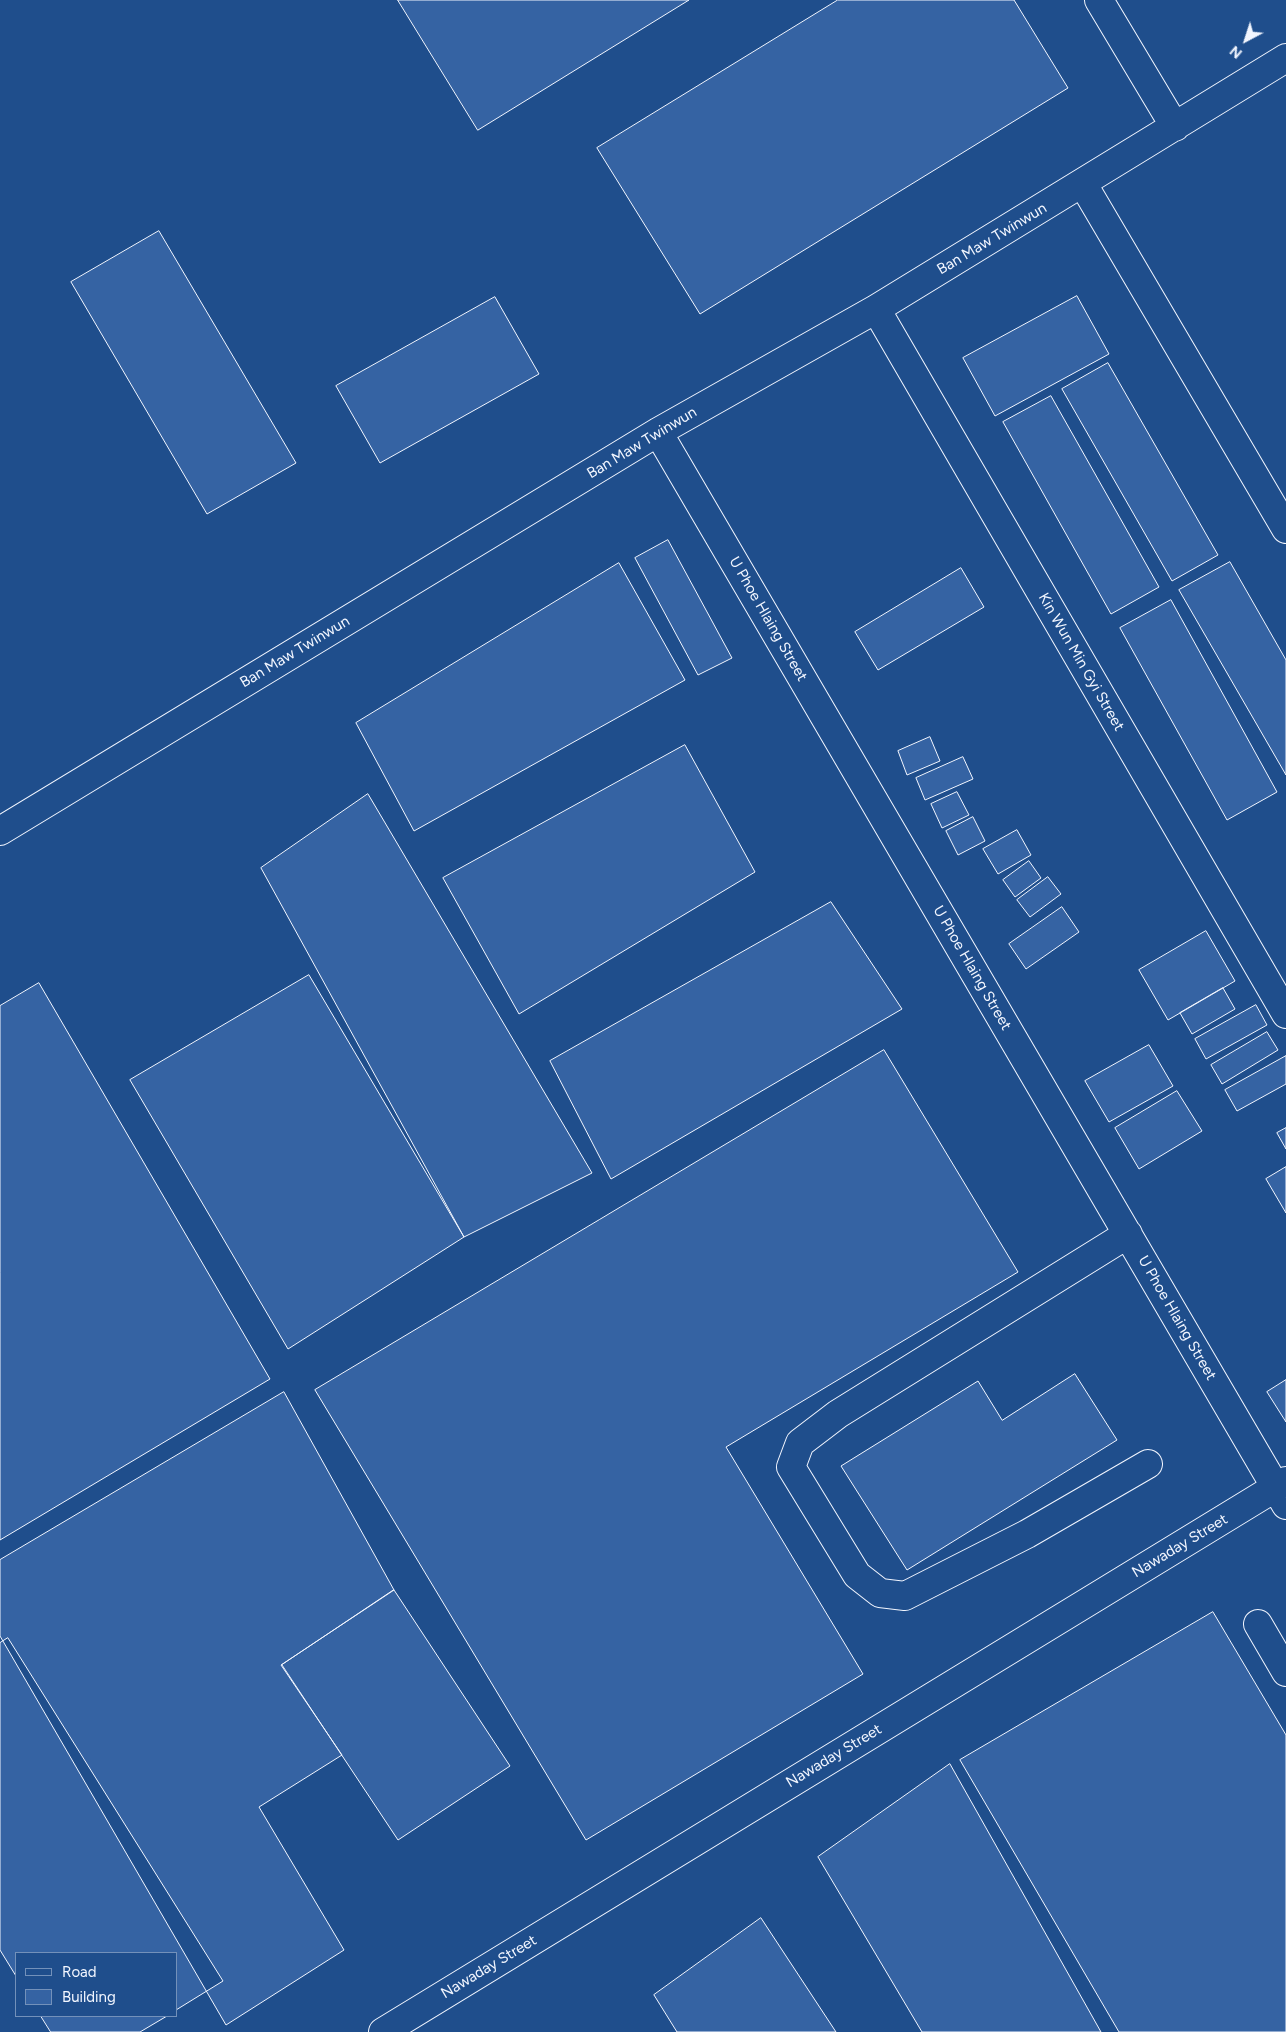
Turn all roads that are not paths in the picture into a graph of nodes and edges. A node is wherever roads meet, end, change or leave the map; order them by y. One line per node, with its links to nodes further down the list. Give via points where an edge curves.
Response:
1 (1099, 0): 3 (street)
2 (1286, 58): 3 (street, Ban Maw Twinwun)
3 (1176, 127): 4 (street, Ban Maw Twinwun)
4 (1083, 184): 5 (street, Ban Maw Twinwun); 7 (street)
5 (876, 309): 6 (street, Ban Maw Twinwun); 9 (street, Kin Wun Min Gyi Street)
6 (658, 432): 8 (street, Ban Maw Twinwun); 10 (street, U Phoe Hlaing Street)
7 (1286, 530)
8 (0, 831)
9 (1286, 1014)
10 (1128, 1234): 11 (street, via 838,1414 800,1444 791,1467 857,1575 880,1593 905,1596 1027,1534); 12 (street, U Phoe Hlaing Street)
11 (1148, 1464)
12 (1283, 1491): 15 (street, Nawaday Street)
13 (1258, 1624): 14 (street)
14 (1286, 1672)
15 (383, 2032)

